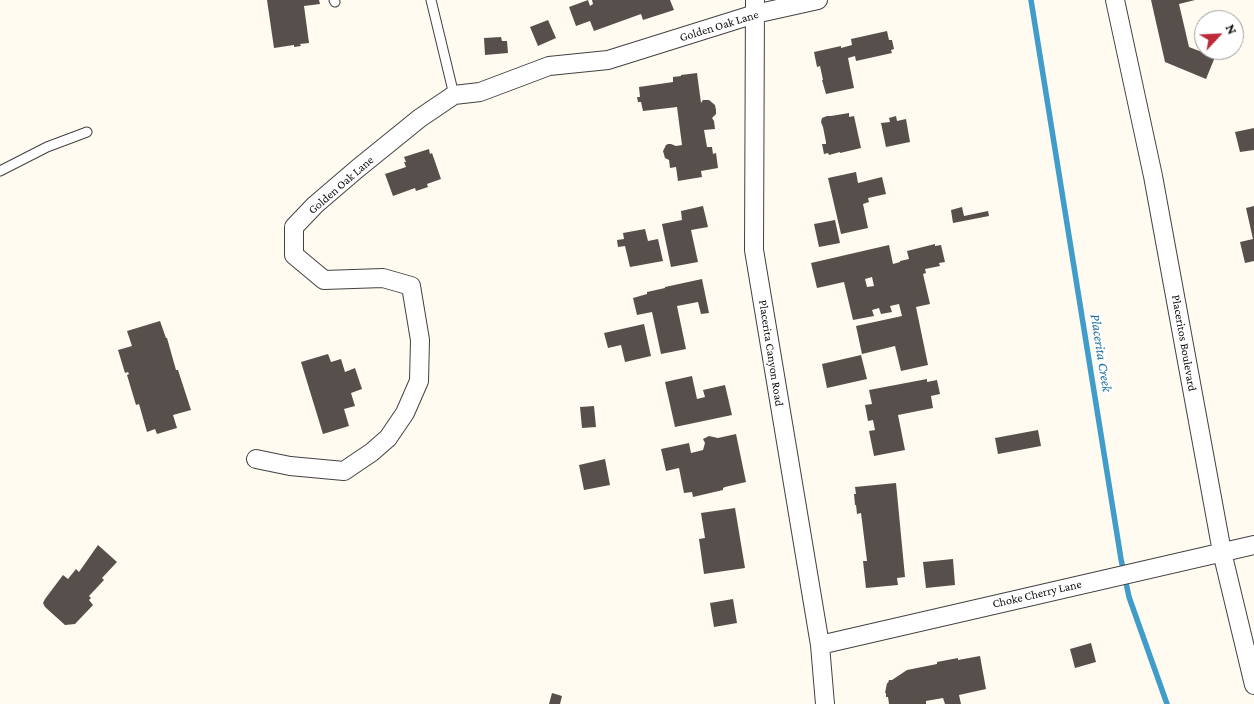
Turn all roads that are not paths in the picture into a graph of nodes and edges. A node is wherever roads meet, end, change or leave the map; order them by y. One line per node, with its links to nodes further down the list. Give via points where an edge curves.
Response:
1 (431, 0): 5 (lane)
2 (818, 0): 4 (street, Golden Oak Lane)
3 (1115, 0): 10 (street, Placeritos Boulevard, via 1153,176)
4 (755, 7): 5 (street, Golden Oak Lane, via 608,60 549,66 480,92); 11 (street, Placerita Canyon Road, via 754,250)
5 (454, 95): 8 (street, Golden Oak Lane, via 357,169 314,205 294,227 294,254 324,280 383,278 411,286 420,340 419,381 406,413 388,438 344,471)
6 (87, 132): 7 (lane, via 47,147)
7 (0, 171)
8 (256, 459)
9 (1254, 545): 10 (street, Choke Cherry Lane)
10 (1222, 552): 11 (street, Choke Cherry Lane); 12 (street, Placeritos Boulevard)
11 (820, 645): 13 (street, Placerita Canyon Road)
12 (1254, 685)
13 (825, 704)

